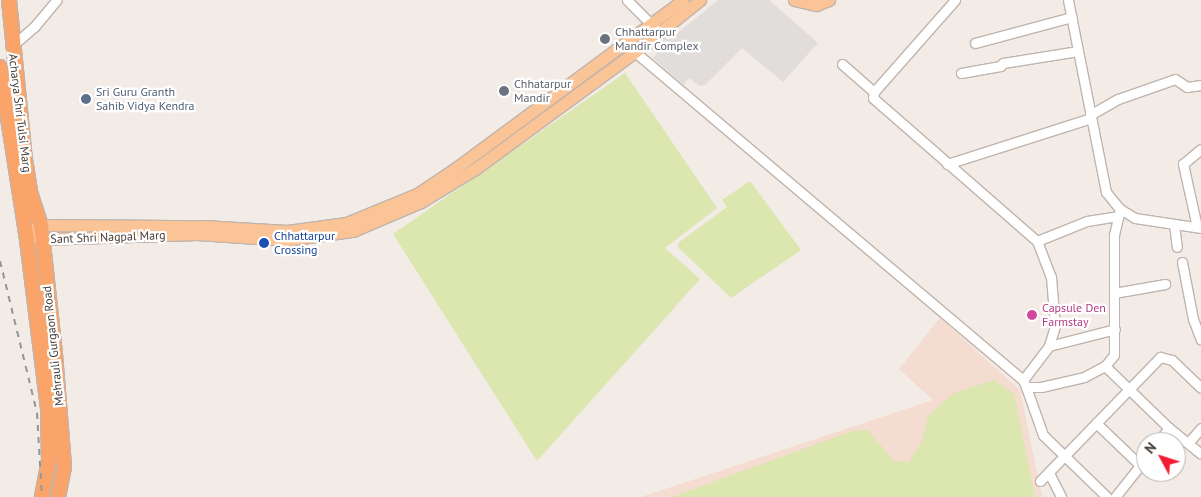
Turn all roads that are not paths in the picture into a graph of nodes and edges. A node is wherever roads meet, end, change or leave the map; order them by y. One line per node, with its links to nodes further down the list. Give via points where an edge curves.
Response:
1 (9, 0): 13 (highway, Acharya Shri Tulsi Marg)
2 (57, 0): 13 (street, via 34,28)
3 (627, 0): 11 (street)
4 (683, 0): 11 (main road, Sant Shri Nagpal Marg)
5 (700, 0): 11 (main road, Sant Shri Nagpal Marg)
6 (794, 0): 7 (main road, via 816,6)
7 (829, 0)
8 (955, 0): 20 (street)
9 (1068, 0): 10 (street)
10 (1072, 16): 12 (street); 14 (street)
11 (655, 28): 15 (main road, Sant Shri Nagpal Marg); 22 (main road, Sant Shri Nagpal Marg)
12 (975, 43)
13 (12, 46): 29 (highway, Acharya Shri Tulsi Marg, via 30,192)
14 (1078, 51): 18 (street, via 1003,62 1000,66); 21 (street)
15 (635, 52): 22 (main road, Sant Shri Nagpal Marg); 39 (street)
16 (842, 64): 20 (street)
17 (0, 67): 28 (highway, Acharya Shri Tulsi Marg)
18 (961, 73)
19 (1201, 85): 21 (street, via 1187,88 1176,79 1118,99)
20 (874, 92): 24 (street, via 875,102)
21 (1090, 116): 24 (street); 25 (street, via 1102,179)
22 (500, 143): 29 (main road, Sant Shri Nagpal Marg, via 417,194 338,224 287,231 203,226)
23 (1201, 150): 27 (street, via 1183,164)
24 (947, 164): 30 (street)
25 (1119, 213): 26 (street); 30 (street, via 1087,221); 34 (street, via 1114,235)
26 (1174, 224): 27 (street); 31 (street)
27 (1199, 227)
28 (25, 232): 29 (main road, Sant Shri Nagpal Marg); 53 (highway, Acharya Shri Tulsi Marg, via 50,438)
29 (41, 232): 54 (highway, Mehrauli Gurgaon Road, via 64,467)
30 (1037, 241): 37 (street, via 1048,263 1054,301 1055,326)
31 (1177, 247)
32 (1182, 262): 36 (street, via 1193,318)
33 (1165, 284): 34 (street)
34 (1114, 293): 35 (street)
35 (1115, 329): 37 (street); 38 (street, via 1116,348)
36 (1201, 340)
37 (1049, 346): 39 (street)
38 (1105, 366): 39 (street, via 1070,382); 41 (street)
39 (1024, 384): 49 (street, via 1040,431)
40 (1201, 388): 41 (street, via 1172,360 1163,357)
41 (1127, 389): 42 (street); 43 (street)
42 (1096, 423): 48 (street); 49 (street)
43 (1169, 428): 45 (street); 46 (street)
44 (1201, 428): 46 (street)
45 (1166, 432)
46 (1188, 443): 47 (street)
47 (1201, 454)
48 (1136, 455)
49 (1065, 457): 51 (street); 57 (street)
50 (1136, 470): 58 (street)
51 (1049, 473): 52 (street); 56 (street)
52 (1040, 481)
53 (46, 482): 54 (street); 55 (highway)
54 (60, 495)
55 (42, 497)
56 (1060, 497)
57 (1107, 497)
58 (1114, 497)

